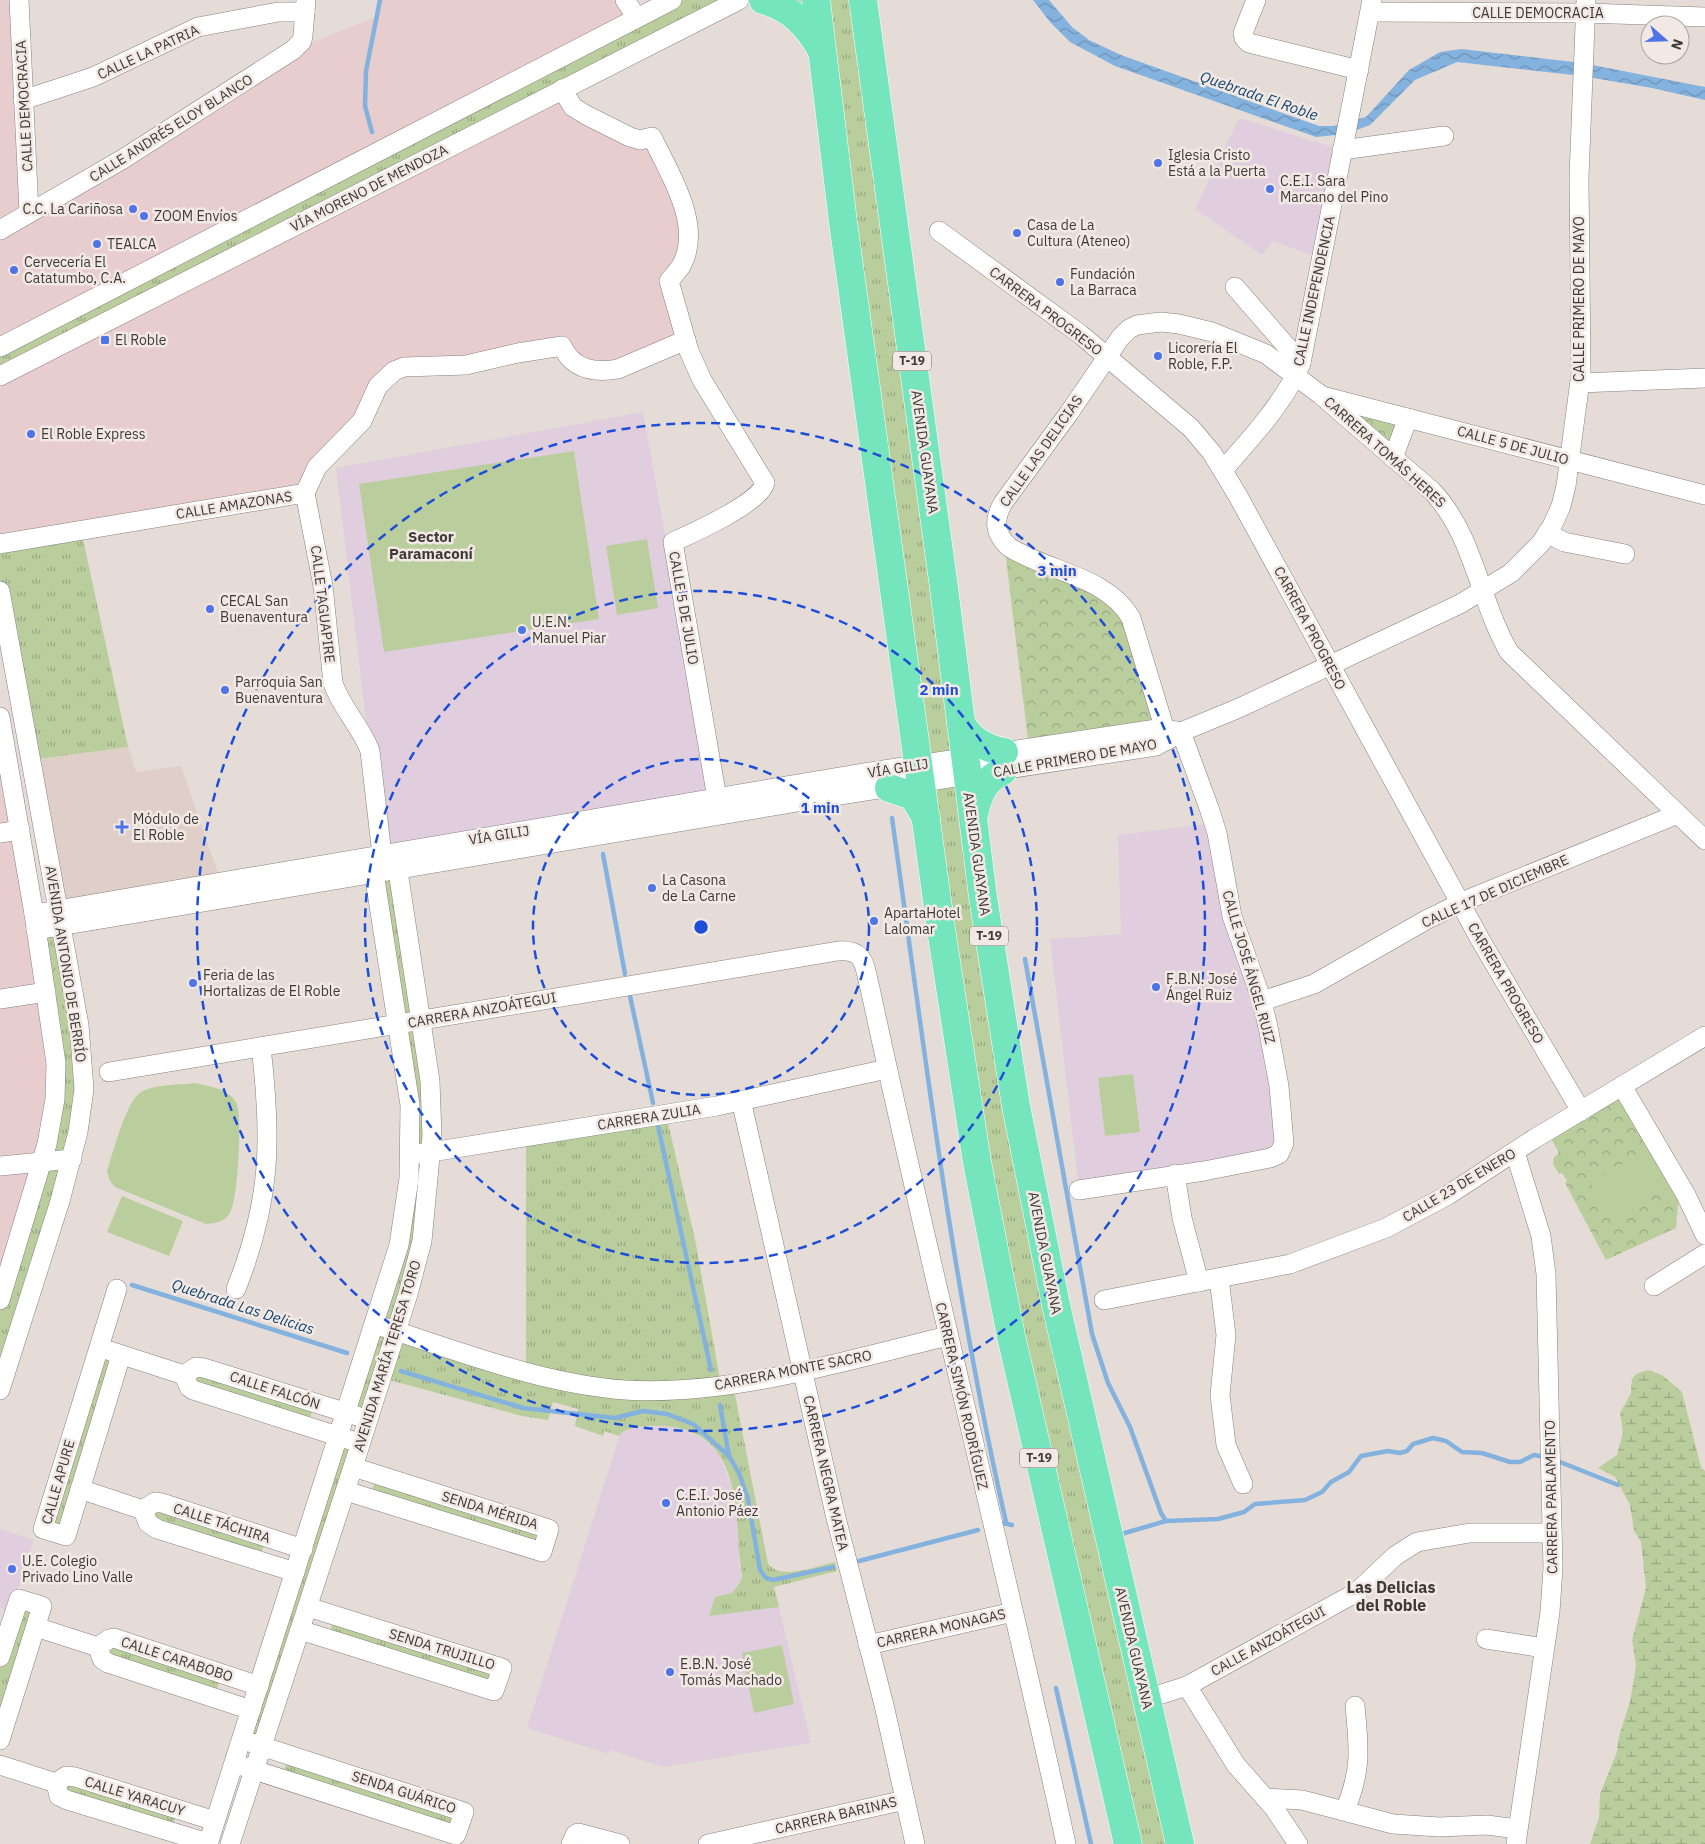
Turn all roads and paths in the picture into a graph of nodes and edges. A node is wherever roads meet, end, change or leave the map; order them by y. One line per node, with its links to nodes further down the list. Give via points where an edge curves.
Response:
1 (19, 0): 17 (street, CALLE DEMOCRACIA)
2 (625, 0): 13 (street)
3 (672, 0): 13 (street, VÍA MORENO DE MENDOZA)
4 (739, 0): 16 (street, VÍA MORENO DE MENDOZA)
5 (763, 0): 14 (highway, via 799,18)
6 (816, 0): 14 (highway)
7 (863, 0): 48 (highway, AVENIDA GUAYANA / T-19)
8 (1256, 0): 15 (street, via 1243,33 1249,43)
9 (306, 6): 17 (street, CALLE LA PATRIA, via 198,28 93,77); 21 (street, CALLE ANDRÉS ELOY BLANCO, via 302,41 293,50 123,159)
10 (1371, 6): 11 (street, CALLE DEMOCRACIA); 15 (street, CALLE INDEPENDENCIA)
11 (1586, 7): 12 (street, CALLE DEMOCRACIA); 32 (street, CALLE PRIMERO DE MAYO, via 1579,177)
12 (1705, 17)
13 (638, 18): 20 (street, VÍA MORENO DE MENDOZA)
14 (822, 51): 52 (highway)
15 (1359, 70): 18 (street, CALLE INDEPENDENCIA)
16 (562, 89): 23 (street, VÍA MORENO DE MENDOZA); 26 (street, CALLE 5 DE JULIO, via 572,107 586,115 630,137 640,140 652,137 686,210 686,254 669,281)
17 (23, 100): 21 (street, CALLE DEMOCRACIA)
18 (1345, 134): 19 (street); 29 (street, CALLE INDEPENDENCIA)
19 (1444, 136)
20 (273, 205): 23 (street); 27 (street, VÍA MORENO DE MENDOZA)
21 (29, 213): 22 (street, CALLE ANDRÉS ELOY BLANCO)
22 (0, 230)
23 (286, 230): 30 (street, VÍA MORENO DE MENDOZA)
24 (939, 232): 28 (street, CARRERA PROGRESO)
25 (1236, 287): 29 (street)
26 (686, 340): 38 (street, CALLE AMAZONAS, via 606,371 594,372 573,362 562,346 466,365 404,367 386,377 378,386 362,421 317,467); 53 (street, CALLE 5 DE JULIO, via 702,380 765,483 759,494 736,509 673,542)
27 (3, 344)
28 (1108, 356): 29 (street, CARRERA TOMÁS HERES, via 1129,329 1161,322 1194,327 1249,346); 37 (street, CARRERA PROGRESO, via 1191,428); 49 (street, CALLE LAS DELICIAS, via 1003,503 997,513 997,528 1004,542 1018,552 1110,592 1125,608)
29 (1298, 369): 33 (street, CARRERA TOMÁS HERES); 37 (street, CALLE INDEPENDENCIA, via 1258,428)
30 (0, 376)
31 (1705, 378): 32 (street)
32 (1580, 383): 36 (street, CALLE PRIMERO DE MAYO)
33 (1321, 395): 34 (street, CALLE 5 DE JULIO); 35 (street, CARRERA TOMÁS HERES)
34 (1408, 418): 35 (street); 36 (street, CALLE 5 DE JULIO)
35 (1393, 458): 43 (street, CARRERA TOMÁS HERES, via 1447,507 1461,533)
36 (1569, 460): 39 (street, CALLE 5 DE JULIO); 40 (street, CALLE PRIMERO DE MAYO, via 1561,506)
37 (1223, 470): 45 (street, CARRERA PROGRESO)
38 (306, 493): 41 (street, CALLE AMAZONAS); 59 (street, CALLE TAGUAPIRE, via 323,586 333,683 338,697 366,738)
39 (1705, 495)
40 (1547, 533): 42 (street, via 1564,542); 43 (street, CALLE PRIMERO DE MAYO, via 1511,573)
41 (0, 544)
42 (1625, 554)
43 (1482, 590): 45 (street, CALLE PRIMERO DE MAYO, via 1460,604); 54 (street, CARRERA TOMÁS HERES, via 1494,624 1516,661)
44 (0, 591): 46 (street, AVENIDA ANTONIO DE BERRÍO)
45 (1329, 664): 49 (street, CALLE PRIMERO DE MAYO, via 1238,708); 60 (street, CARRERA PROGRESO)
46 (7, 668): 61 (street, AVENIDA ANTONIO DE BERRÍO)
47 (0, 717): 56 (street, AVENIDA ANTONIO DE BERRÍO)
48 (961, 722): 50 (highway, T-19, via 976,742 991,749); 51 (highway, AVENIDA GUAYANA / T-19)
49 (1172, 734): 50 (street, CALLE PRIMERO DE MAYO, via 1157,730); 66 (street, CALLE JOSÉ ÁNGEL RUIZ, via 1209,808 1217,833 1232,916)
50 (1004, 761): 51 (street, CALLE PRIMERO DE MAYO); 55 (highway, via 982,789)
51 (966, 767): 52 (street, VÍA GILIJ); 55 (highway, AVENIDA GUAYANA / T-19)
52 (909, 770): 53 (street, VÍA GILIJ); 146 (highway, T-19, via 913,796 926,819 960,1062 1011,1336)
53 (718, 807): 59 (street, VÍA GILIJ)
54 (1678, 814): 58 (street, CARRERA TOMÁS HERES); 60 (street, CALLE 17 DE DICIEMBRE)
55 (973, 820): 124 (highway, AVENIDA GUAYANA / T-19, via 982,897 1016,1106 1056,1306)
56 (20, 830): 57 (street); 62 (street, AVENIDA ANTONIO DE BERRÍO)
57 (0, 833)
58 (1705, 840)
59 (384, 861): 61 (street, VÍA GILIJ); 67 (street, AVENIDA MARÍA TERESA TORO); 68 (street, AVENIDA MARÍA TERESA TORO)
60 (1460, 903): 66 (street, CALLE 17 DE DICIEMBRE, via 1314,984); 75 (street, CARRERA PROGRESO)
61 (59, 918): 62 (street, VÍA GILIJ); 79 (street, AVENIDA ANTONIO DE BERRÍO, via 83,1065 82,1109)
62 (35, 922): 64 (street, AVENIDA ANTONIO DE BERRÍO)
63 (854, 952): 67 (street, CARRERA ANZOÁTEGUI, via 819,954); 71 (street, CARRERA SIMÓN RODRÍGUEZ, via 863,962)
64 (46, 992): 65 (street); 80 (street, AVENIDA ANTONIO DE BERRÍO, via 56,1080 52,1122)
65 (0, 999)
66 (1262, 1001): 82 (street, CALLE JOSÉ ÁNGEL RUIZ, via 1279,1086 1282,1150 1270,1158)
67 (421, 1020): 68 (street, CARRERA ANZOÁTEGUI); 76 (street, AVENIDA MARÍA TERESA TORO, via 430,1082)
68 (399, 1024): 70 (street, CARRERA ANZOÁTEGUI); 78 (street, AVENIDA MARÍA TERESA TORO, via 408,1086)
69 (1705, 1036): 73 (street, CALLE 23 DE ENERO)
70 (261, 1047): 72 (street, CARRERA ANZOÁTEGUI); 90 (street, via 268,1130 265,1189 255,1236)
71 (887, 1069): 74 (street, CARRERA ZULIA); 95 (street, CARRERA SIMÓN RODRÍGUEZ)
72 (109, 1072)
73 (1622, 1086): 75 (street, CALLE 23 DE ENERO); 84 (street, via 1686,1195)
74 (741, 1100): 76 (street, CARRERA ZULIA); 98 (street, CARRERA NEGRA MATEA)
75 (1581, 1111): 77 (street, CALLE 23 DE ENERO)
76 (431, 1152): 78 (street, CARRERA ZULIA); 94 (street, AVENIDA MARÍA TERESA TORO, via 422,1241)
77 (1515, 1152): 86 (street, CALLE 23 DE ENERO, via 1448,1195 1386,1228 1290,1264); 110 (street, CARRERA PARLAMENTO, via 1541,1236 1546,1274)
78 (410, 1155): 93 (street, AVENIDA MARÍA TERESA TORO, via 399,1245)
79 (72, 1158): 80 (street); 100 (street, AVENIDA ANTONIO DE BERRÍO)
80 (42, 1161): 81 (street); 91 (street, AVENIDA ANTONIO DE BERRÍO)
81 (0, 1166)
82 (1175, 1174): 83 (street, CALLE JOSÉ ÁNGEL RUIZ); 87 (street, via 1182,1218)
83 (1080, 1190)
84 (1705, 1236)
85 (1705, 1254): 88 (street)
86 (1219, 1278): 87 (street, CALLE 23 DE ENERO); 106 (street, via 1226,1334 1220,1396 1228,1451)
87 (1199, 1282): 92 (street, CALLE 23 DE ENERO)
88 (1654, 1286)
89 (117, 1289): 96 (street, CALLE APURE)
90 (236, 1289)
91 (0, 1300)
92 (1104, 1300)
93 (375, 1325): 94 (street, CARRERA MONTE SACRO); 101 (street, AVENIDA MARÍA TERESA TORO)
94 (396, 1331): 98 (street, CARRERA MONTE SACRO, via 549,1378 623,1390 674,1391 733,1384); 102 (street, AVENIDA MARÍA TERESA TORO)
95 (948, 1336): 98 (street, CARRERA MONTE SACRO); 114 (street, CARRERA SIMÓN RODRÍGUEZ)
96 (99, 1348): 97 (street, CALLE FALCÓN); 107 (street, CALLE APURE, via 43,1529 66,1536)
97 (121, 1355): 99 (street, CALLE FALCÓN); 107 (street, CALLE APURE)
98 (803, 1370): 118 (street, CARRERA NEGRA MATEA)
99 (184, 1374): 101 (street, CALLE FALCÓN, via 196,1367 204,1368); 103 (street, CALLE FALCÓN, via 193,1390)
100 (0, 1390)
101 (347, 1413): 102 (street, CALLE FALCÓN); 103 (street, AVENIDA MARÍA TERESA TORO)
102 (368, 1420): 104 (street, AVENIDA MARÍA TERESA TORO)
103 (339, 1436): 104 (street, CALLE FALCÓN); 111 (street, AVENIDA MARÍA TERESA TORO)
104 (361, 1443): 105 (street, AVENIDA MARÍA TERESA TORO)
105 (353, 1467): 108 (street, AVENIDA MARÍA TERESA TORO); 108 (street, SENDA MÉRIDA, via 549,1529 542,1552)
106 (1242, 1484)
107 (80, 1490): 109 (street)
108 (346, 1491): 113 (street, AVENIDA MARÍA TERESA TORO)
109 (143, 1510): 111 (street, CALLE TÁCHIRA, via 155,1502 162,1503); 112 (street, CALLE TÁCHIRA, via 148,1523 157,1528)
110 (1552, 1533): 120 (street, CARRERA PARLAMENTO, via 1552,1588); 123 (street, CALLE ANZOÁTEGUI, via 1470,1533 1417,1542 1395,1556 1357,1592)
111 (303, 1549): 112 (street, AVENIDA MARÍA TERESA TORO)
112 (295, 1572): 122 (street, AVENIDA MARÍA TERESA TORO)
113 (308, 1607): 116 (street, AVENIDA MARÍA TERESA TORO); 116 (street, SENDA TRUJILLO, via 502,1668 497,1683 494,1691)
114 (1013, 1612): 118 (street, CARRERA MONAGAS); 145 (street, CARRERA SIMÓN RODRÍGUEZ)
115 (36, 1627): 119 (street, CALLE CARABOBO); 121 (street, via 42,1606 18,1599); 127 (street)
116 (300, 1630): 129 (street, AVENIDA MARÍA TERESA TORO)
117 (1486, 1639): 120 (street)
118 (868, 1645): 135 (street, CARRERA NEGRA MATEA)
119 (98, 1647): 122 (street, CALLE CARABOBO, via 114,1638); 126 (street, CALLE CARABOBO, via 102,1659 108,1663)
120 (1544, 1648): 138 (street, CARRERA PARLAMENTO)
121 (0, 1657)
122 (259, 1686): 126 (street, AVENIDA MARÍA TERESA TORO)
123 (1187, 1686): 124 (street, CALLE ANZOÁTEGUI); 134 (street, via 1236,1765)
124 (1146, 1699): 147 (highway, AVENIDA GUAYANA / T-19)
125 (1355, 1706): 136 (street, via 1358,1776)
126 (251, 1710): 128 (street, AVENIDA MARÍA TERESA TORO)
127 (0, 1740)
128 (242, 1740): 129 (street, SENDA GUÁRICO); 130 (street, AVENIDA MARÍA TERESA TORO)
129 (262, 1747): 132 (street, AVENIDA MARÍA TERESA TORO); 132 (street, SENDA GUÁRICO, via 464,1812 456,1835)
130 (234, 1764): 132 (street, SENDA GUÁRICO); 137 (street, AVENIDA MARÍA TERESA TORO)
131 (0, 1765): 133 (street)
132 (254, 1770): 141 (street, AVENIDA MARÍA TERESA TORO)
133 (56, 1783): 137 (street, CALLE YARACUY, via 66,1776 75,1777); 140 (street, CALLE YARACUY, via 59,1796 67,1800)
134 (1265, 1798): 136 (street, via 1302,1800); 148 (street)
135 (905, 1800): 143 (street, CARRERA BARINAS); 144 (street, CARRERA NEGRA MATEA)
136 (1346, 1810): 138 (street, via 1393,1824 1439,1827 1486,1825)
137 (215, 1821): 140 (street, AVENIDA MARÍA TERESA TORO)
138 (1517, 1836)
139 (574, 1838): 142 (street)
140 (208, 1844)
141 (230, 1844)
142 (620, 1844)
143 (708, 1844)
144 (915, 1844)
145 (1066, 1844)
146 (1128, 1844)
147 (1180, 1844)
148 (1298, 1844)

